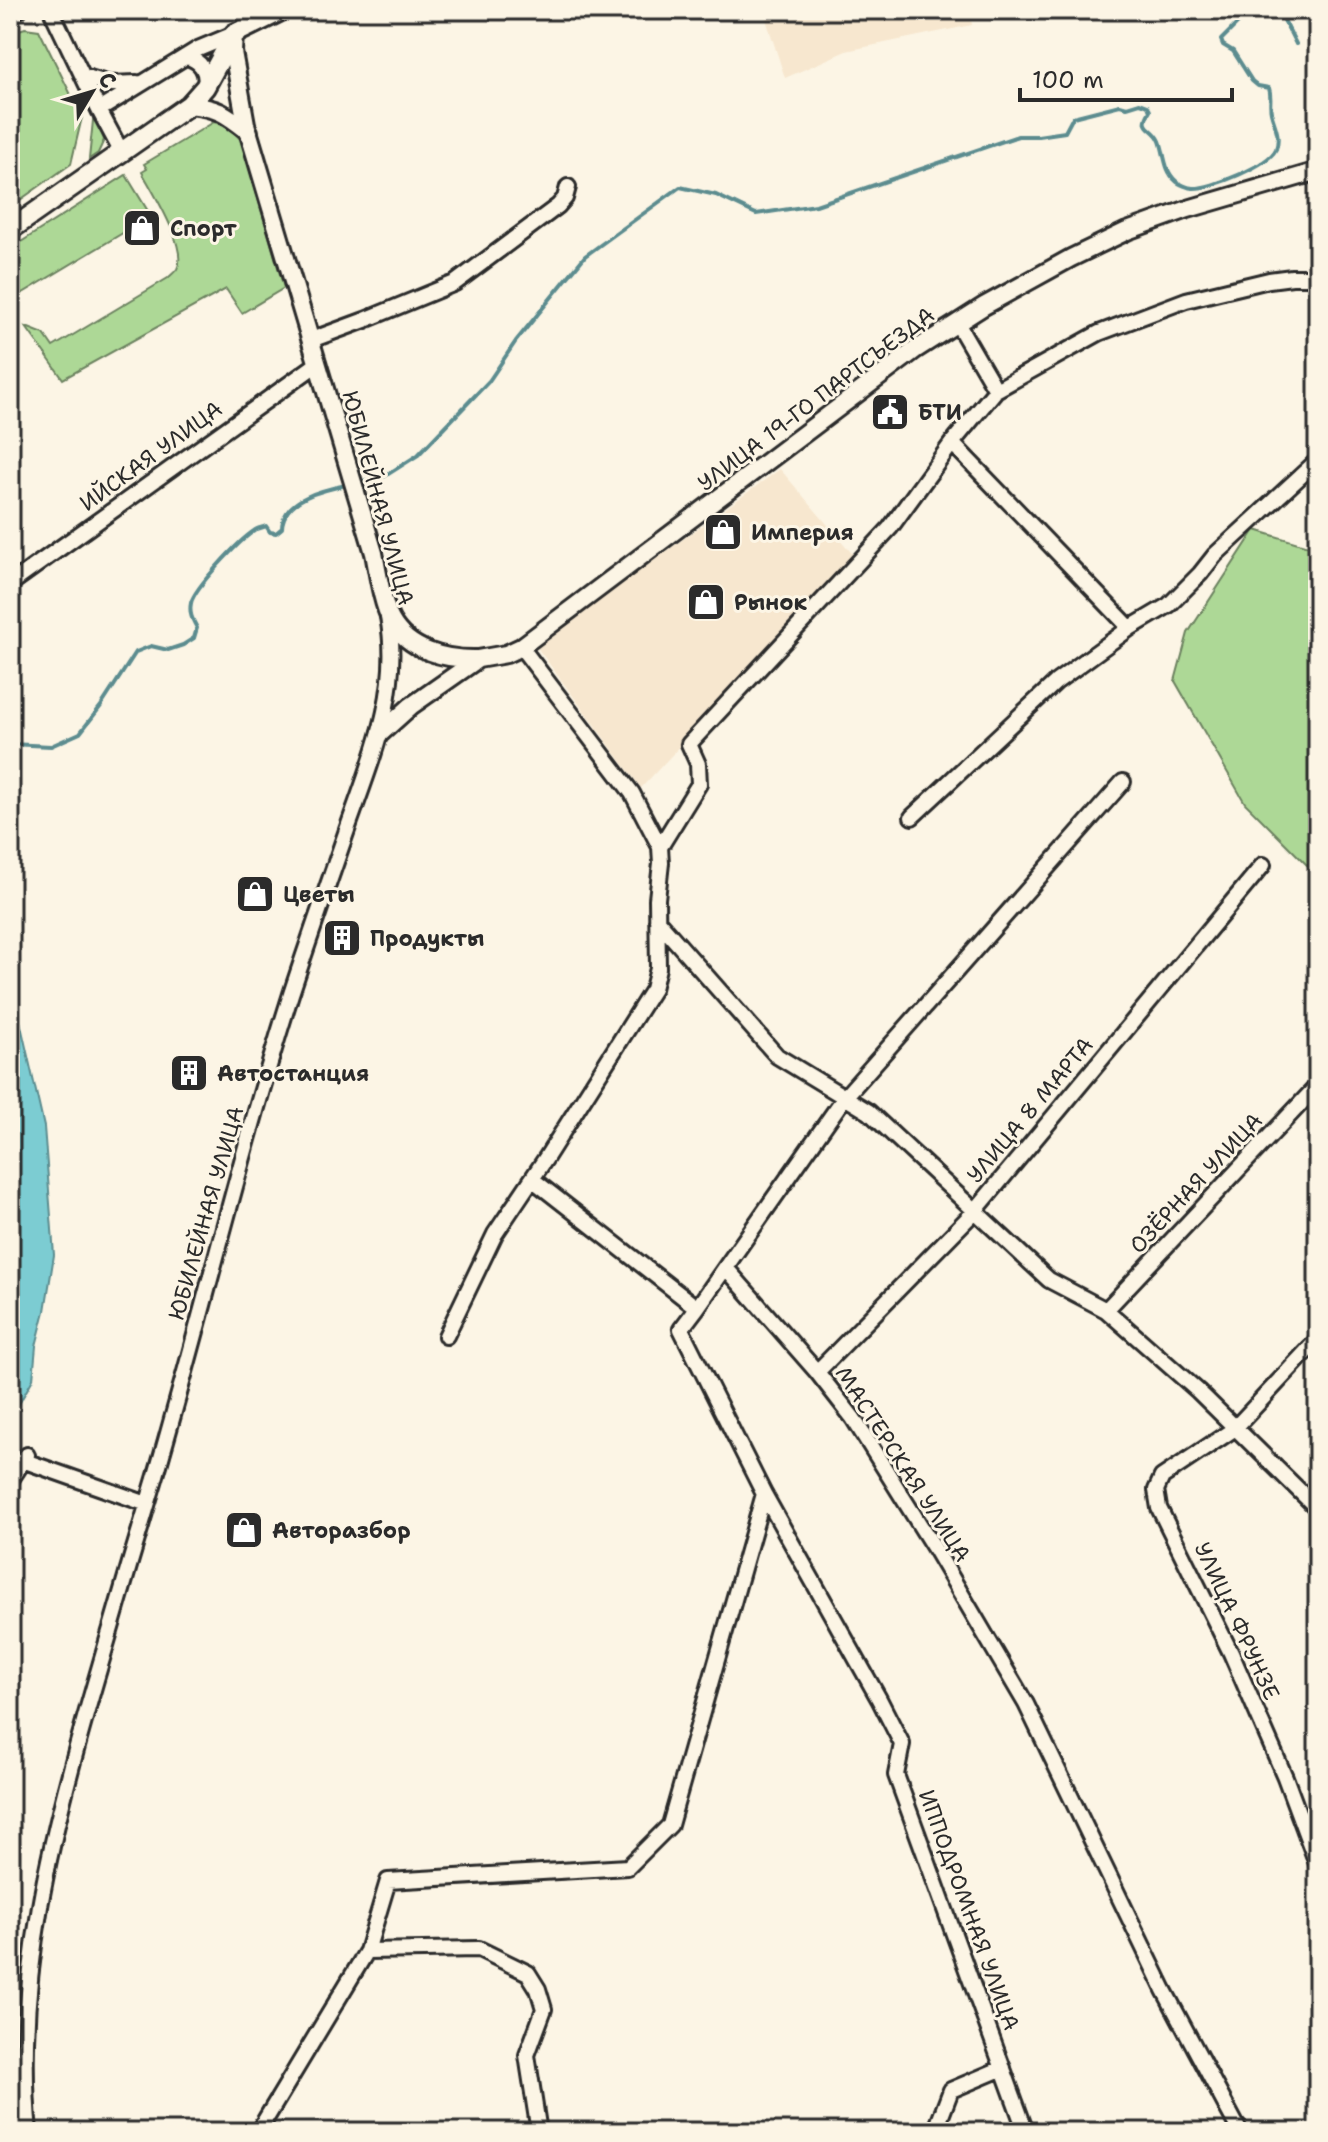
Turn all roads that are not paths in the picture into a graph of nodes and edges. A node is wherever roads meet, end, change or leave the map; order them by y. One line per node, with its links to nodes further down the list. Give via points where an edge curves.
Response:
1 (19, 10): 4 (street)
2 (51, 10): 7 (street)
3 (283, 10): 5 (main road)
4 (10, 13)
5 (234, 34): 6 (street); 9 (main road); 12 (street, ЮБИЛЕЙНАЯ УЛИЦА)
6 (186, 57): 8 (street); 9 (street, via 202,67)
7 (83, 76): 8 (street, via 110,84); 11 (street)
8 (141, 83): 11 (street)
9 (205, 87): 10 (main road)
10 (189, 105): 12 (street, via 211,107); 13 (main road)
11 (99, 110): 13 (street)
12 (249, 132): 19 (street, ЮБИЛЕЙНАЯ УЛИЦА)
13 (115, 157): 16 (main road)
14 (1318, 171): 18 (street, УЛИЦА 19-ГО ПАРТСЪЕЗДА, via 1127,231)
15 (568, 187): 19 (street, via 558,206 455,283)
16 (10, 230)
17 (1318, 277): 21 (street, via 1269,280 1186,300 1099,333)
18 (957, 323): 21 (street); 27 (street, УЛИЦА 19-ГО ПАРТСЪЕЗДА)
19 (311, 340): 20 (street, ЮБИЛЕЙНАЯ УЛИЦА)
20 (317, 364): 24 (street, ИЙСКАЯ УЛИЦА); 25 (street, ЮБИЛЕЙНАЯ УЛИЦА)
21 (996, 390): 22 (street)
22 (952, 443): 26 (street); 32 (street, via 890,528 689,744 699,784)
23 (1318, 460): 26 (street, via 1169,605)
24 (10, 584)
25 (386, 608): 28 (street, via 412,644 455,658); 29 (street, ЮБИЛЕЙНАЯ УЛИЦА, via 392,666)
26 (1130, 628): 31 (street, via 1056,682)
27 (521, 647): 28 (street, УЛИЦА 19-ГО ПАРТСЪЕЗДА); 32 (street, via 632,793)
28 (478, 659): 29 (street, УЛИЦА 19-ГО ПАРТСЪЕЗДА)
29 (381, 733): 48 (street, ЮБИЛЕЙНАЯ УЛИЦА, via 290,997)
30 (1123, 782): 36 (street)
31 (912, 817)
32 (660, 847): 34 (street)
33 (1263, 865): 38 (street, УЛИЦА 8 МАРТА)
34 (657, 920): 36 (street, via 777,1056); 37 (street, via 653,989)
35 (1318, 1085): 41 (street, ОЗЁРНАЯ УЛИЦА)
36 (844, 1098): 38 (street, via 869,1112); 39 (street)
37 (532, 1179): 40 (street); 42 (street, via 495,1234)
38 (975, 1211): 41 (street, via 1049,1280); 44 (street, УЛИЦА 8 МАРТА)
39 (726, 1268): 40 (street); 44 (street, МАСТЕРСКАЯ УЛИЦА)
40 (697, 1308): 47 (street, ИППОДРОМНАЯ УЛИЦА, via 681,1329)
41 (1106, 1310): 45 (street)
42 (446, 1336)
43 (1318, 1339): 45 (street)
44 (817, 1372): 59 (street, МАСТЕРСКАЯ УЛИЦА, via 877,1456 1026,1704 1164,1990)
45 (1234, 1429): 49 (street); 50 (street, УЛИЦА ФРУНЗЕ, via 1162,1477 1156,1490 1159,1508 1231,1653)
46 (10, 1481): 48 (street, via 25,1457)
47 (764, 1494): 51 (street, via 670,1825 628,1867 388,1881); 53 (street, ИППОДРОМНАЯ УЛИЦА, via 902,1744 896,1775)
48 (147, 1504): 52 (street, ЮБИЛЕЙНАЯ УЛИЦА, via 47,1861)
49 (1318, 1509)
50 (1318, 1866)
51 (367, 1951): 55 (street); 56 (street, via 479,1949 528,1973 544,2009 527,2055)
52 (18, 2067): 54 (street, ЮБИЛЕЙНАЯ УЛИЦА)
53 (1003, 2068): 57 (street, via 951,2090); 58 (street, ИППОДРОМНАЯ УЛИЦА)
54 (29, 2132)
55 (258, 2132)
56 (539, 2132)
57 (935, 2132)
58 (1026, 2132)
59 (1240, 2132)

